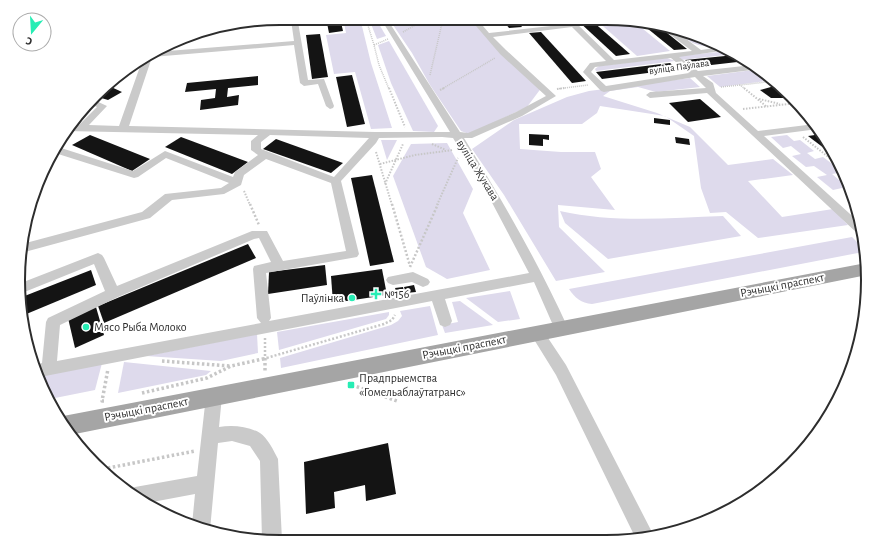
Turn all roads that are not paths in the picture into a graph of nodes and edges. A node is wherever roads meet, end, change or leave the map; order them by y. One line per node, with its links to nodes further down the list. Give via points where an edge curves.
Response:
1 (295, 25): 8 (street)
2 (388, 25): 28 (street, вуліца Жукава)
3 (479, 25): 6 (street)
4 (546, 25): 6 (street)
5 (574, 25): 14 (street)
6 (488, 35): 28 (street, via 552,96 482,132 470,136)
7 (678, 36): 10 (street)
8 (297, 43): 12 (street); 20 (street, via 304,83 321,81)
9 (717, 50): 10 (street)
10 (699, 52): 11 (street)
11 (672, 55): 14 (street); 16 (street)
12 (157, 56)
13 (146, 63): 25 (street)
14 (612, 63): 16 (street, вуліца Паўлава, via 593,65 587,72 604,89)
15 (748, 68): 16 (street, вуліца Паўлава)
16 (696, 74): 17 (street, via 710,85)
17 (711, 90): 18 (street); 27 (street, via 712,94)
18 (650, 95)
19 (96, 104): 24 (street, via 103,106)
20 (330, 106)
21 (77, 127): 24 (street)
22 (810, 127): 27 (street)
23 (75, 128): 24 (street)
24 (82, 128): 25 (street)
25 (123, 129): 26 (street)
26 (269, 132): 29 (street); 31 (street, via 256,142 256,150)
27 (756, 134): 34 (street)
28 (456, 135): 29 (street, via 408,134); 39 (street, вуліца Жукава, via 494,195)
29 (374, 138): 32 (street)
30 (60, 151): 33 (street, via 134,175 165,154)
31 (265, 155): 32 (street); 33 (street, via 239,174)
32 (336, 181): 36 (street, via 353,254)
33 (237, 183): 35 (street, via 224,191 169,197 146,216)
34 (855, 224)
35 (27, 247)
36 (279, 266): 42 (street, via 263,234 252,235); 44 (street, via 260,269)
37 (860, 270): 46 (main road, Рэчыцкі праспект)
38 (415, 275): 40 (street)
39 (537, 276): 43 (street); 46 (street, вуліца Жукава)
40 (392, 280)
41 (25, 286): 42 (street, via 98,258)
42 (113, 292): 48 (street, via 54,322)
43 (437, 296): 45 (street); 48 (street)
44 (264, 318)
45 (445, 322)
46 (561, 328): 47 (main road, Рэчыцкі праспект)
47 (537, 333): 49 (main road, Рэчыцкі праспект); 55 (street, via 561,370)
48 (44, 370)
49 (214, 396): 50 (main road, Рэчыцкі праспект); 51 (street)
50 (70, 424)
51 (210, 442): 52 (street); 56 (street, via 232,433 256,439 269,459)
52 (206, 483): 53 (street); 54 (street)
53 (142, 495)
54 (202, 522)
55 (642, 532)
56 (272, 535)

